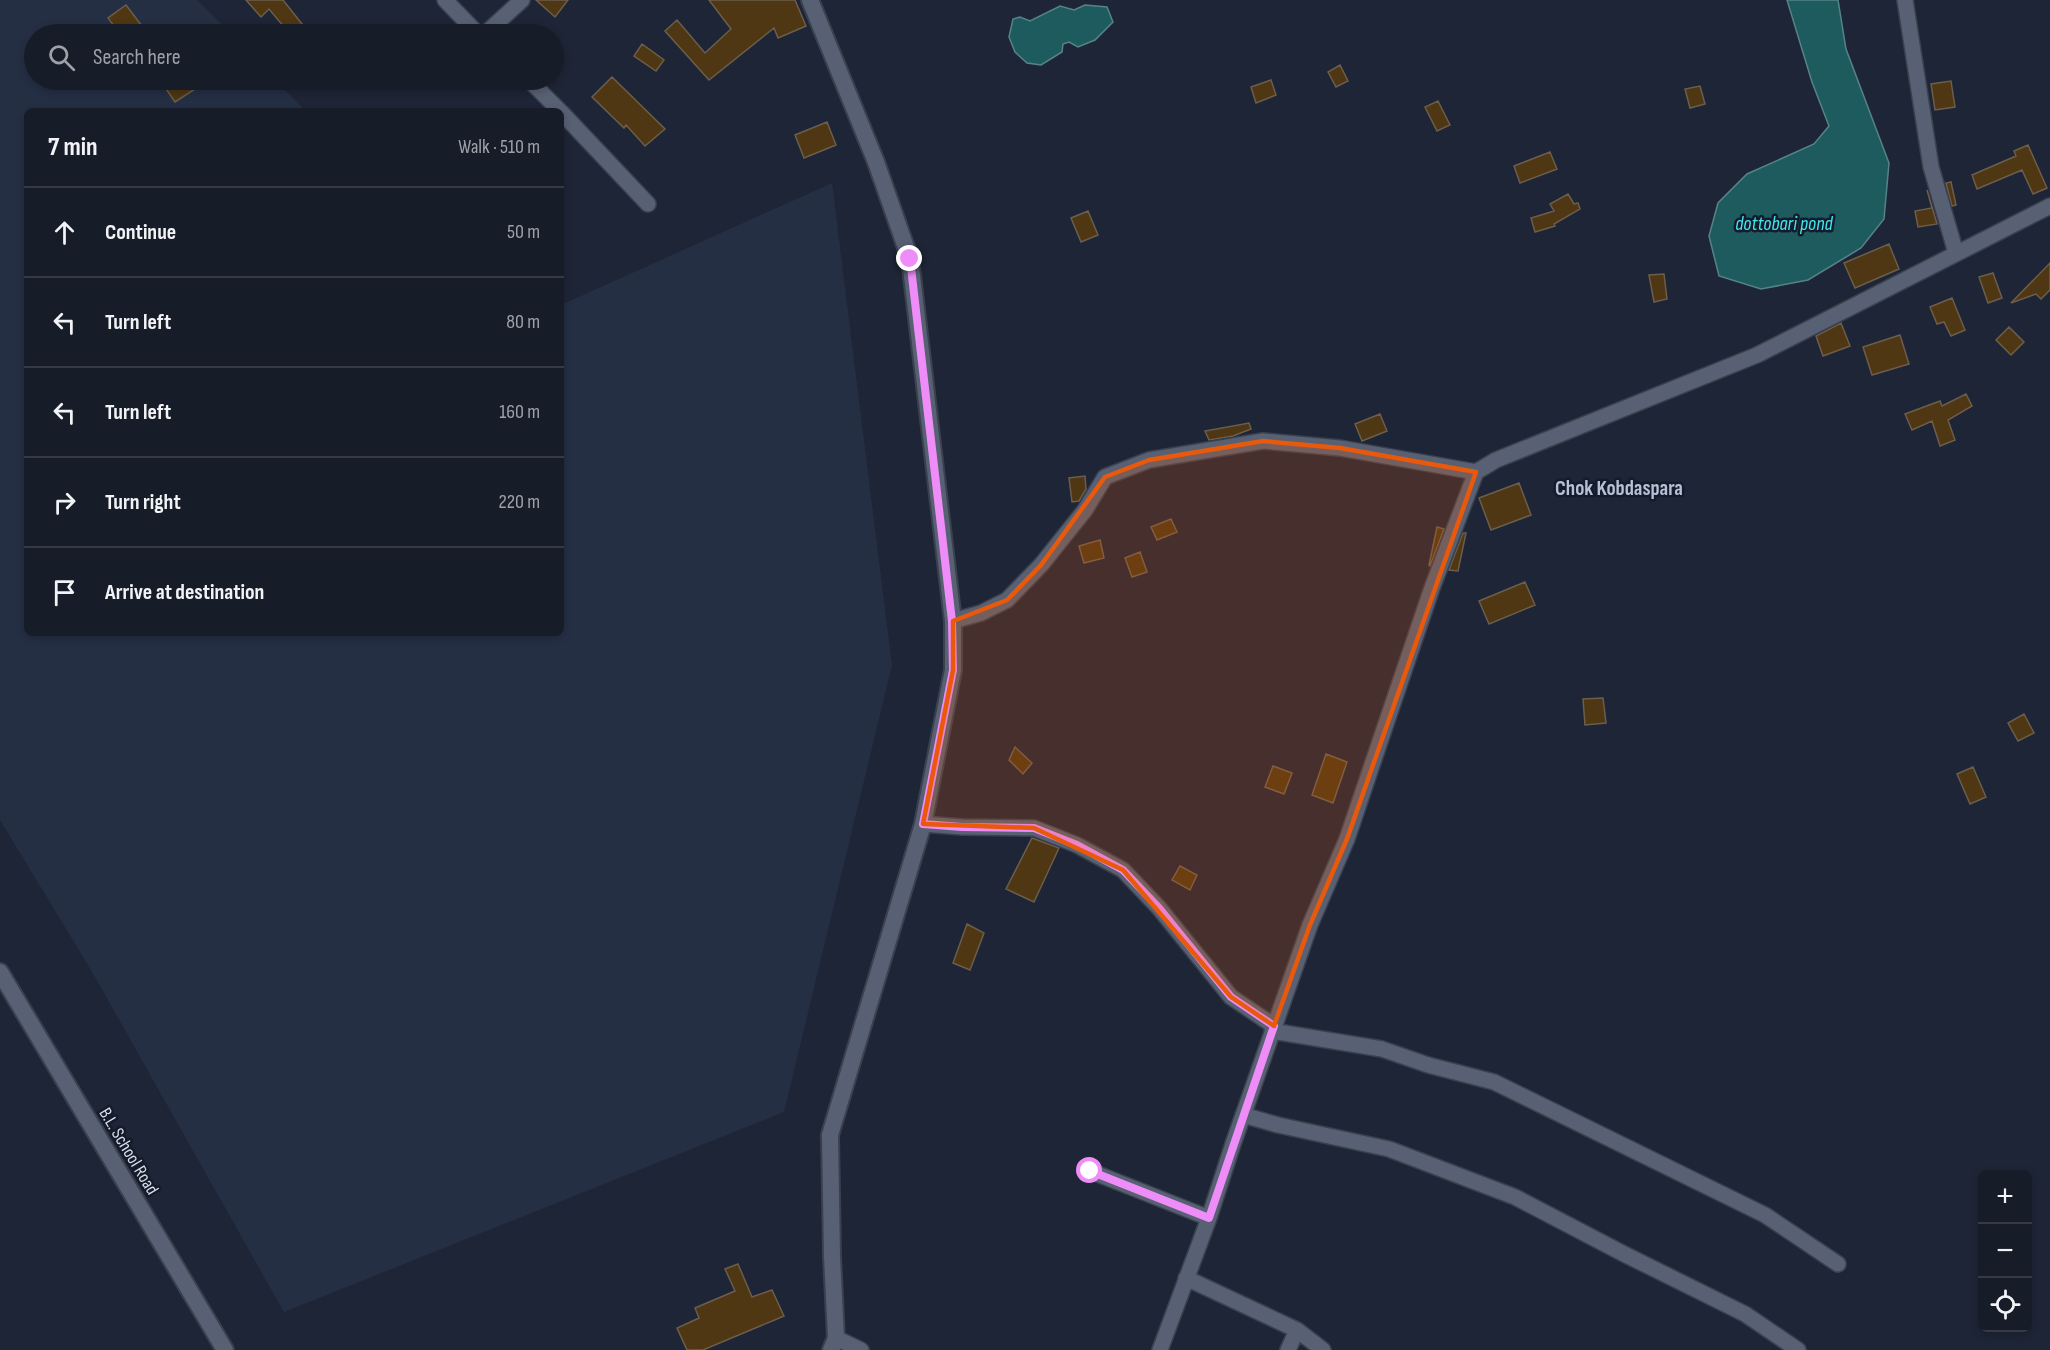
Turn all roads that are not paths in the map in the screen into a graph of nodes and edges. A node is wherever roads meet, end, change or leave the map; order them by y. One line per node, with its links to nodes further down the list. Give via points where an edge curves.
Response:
1 (445, 0): 5 (street)
2 (522, 0): 6 (street)
3 (810, 0): 14 (street, via 876,162 910,259)
4 (1905, 0): 12 (street, via 1931,167)
5 (468, 24)
6 (496, 24)
7 (539, 90): 8 (street)
8 (556, 108)
9 (564, 116): 10 (street)
10 (648, 204)
11 (2050, 206): 12 (street)
12 (1956, 253): 13 (street, via 1757,355 1496,460)
13 (1476, 472): 14 (street, via 1340,448 1263,441 1149,460 1105,477 1085,510 1007,600); 17 (street, via 1432,588 1347,839 1310,925)
14 (952, 621): 15 (street, via 953,670)
15 (923, 824): 17 (street, via 1034,828 1123,870 1231,997); 24 (street, via 830,1136)
16 (0, 972): 25 (street, B.L. School Road)
17 (1273, 1029): 18 (street); 21 (street, via 1382,1049 1494,1082 1765,1215)
18 (1243, 1115): 20 (street); 30 (street, via 1389,1149 1515,1197 1745,1314)
19 (1090, 1171): 20 (street)
20 (1209, 1218): 22 (street)
21 (1838, 1264)
22 (1186, 1278): 23 (street); 27 (street)
23 (1297, 1330): 28 (street); 29 (street)
24 (833, 1344): 26 (street)
25 (225, 1350)
26 (861, 1350)
27 (1160, 1350)
28 (1288, 1350)
29 (1323, 1350)
30 (1798, 1350)

